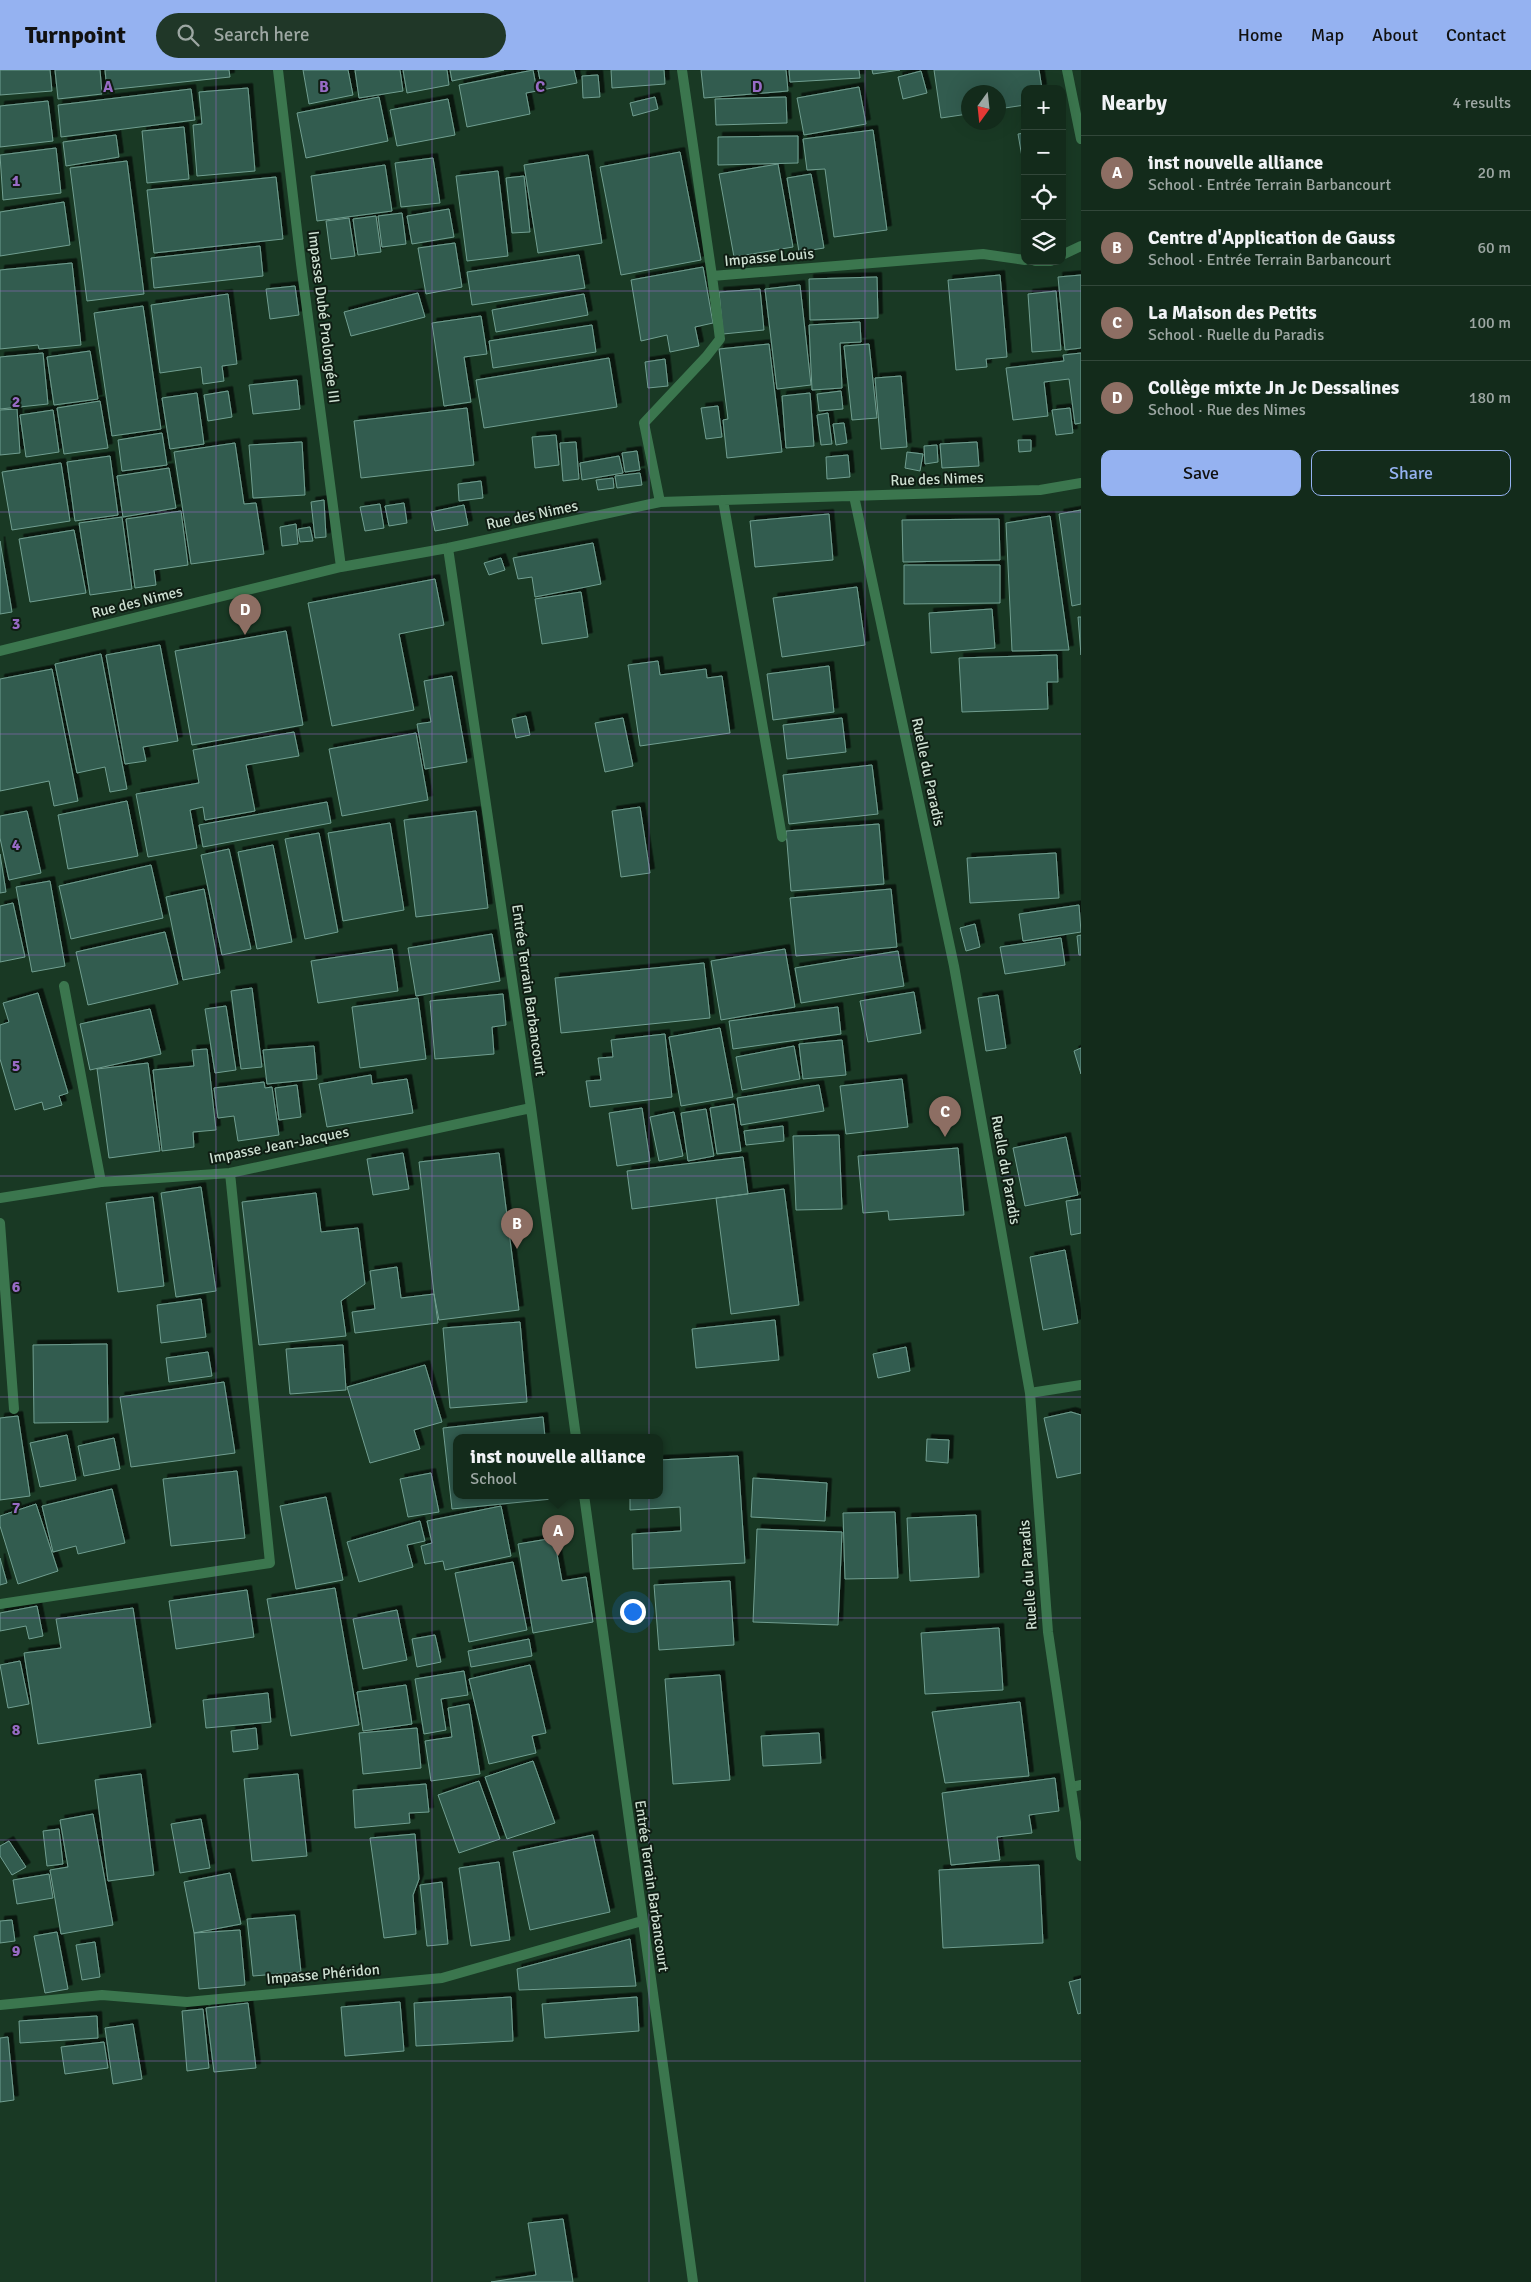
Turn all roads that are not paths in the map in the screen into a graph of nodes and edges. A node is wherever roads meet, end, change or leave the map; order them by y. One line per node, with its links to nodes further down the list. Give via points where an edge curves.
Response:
1 (278, 70): 14 (street, Impasse Dubé Prolongée III)
2 (682, 70): 8 (street)
3 (1067, 70): 4 (street)
4 (1081, 139)
5 (1081, 246): 6 (street)
6 (1066, 253)
7 (1021, 259): 8 (street, Impasse Louis, via 983,254)
8 (712, 276): 12 (street, Impasse Louis, via 720,338 644,423)
9 (1081, 483): 10 (street, Rue des Nimes, via 1040,490)
10 (854, 496): 11 (street, Rue des Nimes); 24 (street, Ruelle du Paradis, via 954,966)
11 (723, 500): 12 (street, Rue des Nimes); 16 (street)
12 (660, 502): 13 (street, Rue des Nimes)
13 (448, 548): 14 (street, Rue des Nimes); 18 (street, Entrée Terrain Barbancourt)
14 (342, 567): 15 (street, Rue des Nimes)
15 (0, 651)
16 (782, 838)
17 (64, 986): 20 (street)
18 (532, 1108): 19 (street, Impasse Jean-Jacques); 26 (street, Entrée Terrain Barbancourt)
19 (230, 1173): 20 (street, Impasse Jean-Jacques); 28 (street, via 270,1563)
20 (101, 1182): 21 (street, Impasse Jean-Jacques)
21 (0, 1198)
22 (0, 1223): 25 (street)
23 (1081, 1385): 24 (street)
24 (1030, 1393): 29 (street, Ruelle du Paradis, via 1048,1632)
25 (14, 1409)
26 (576, 1434)
27 (585, 1499): 31 (street, Entrée Terrain Barbancourt)
28 (0, 1604)
29 (1076, 1786): 30 (street, Ruelle du Paradis)
30 (1081, 1856)
31 (642, 1921): 32 (street, Impasse Phéridon, via 442,1978 187,2002 102,1994); 33 (street, Entrée Terrain Barbancourt)
32 (0, 2005)
33 (693, 2282)

